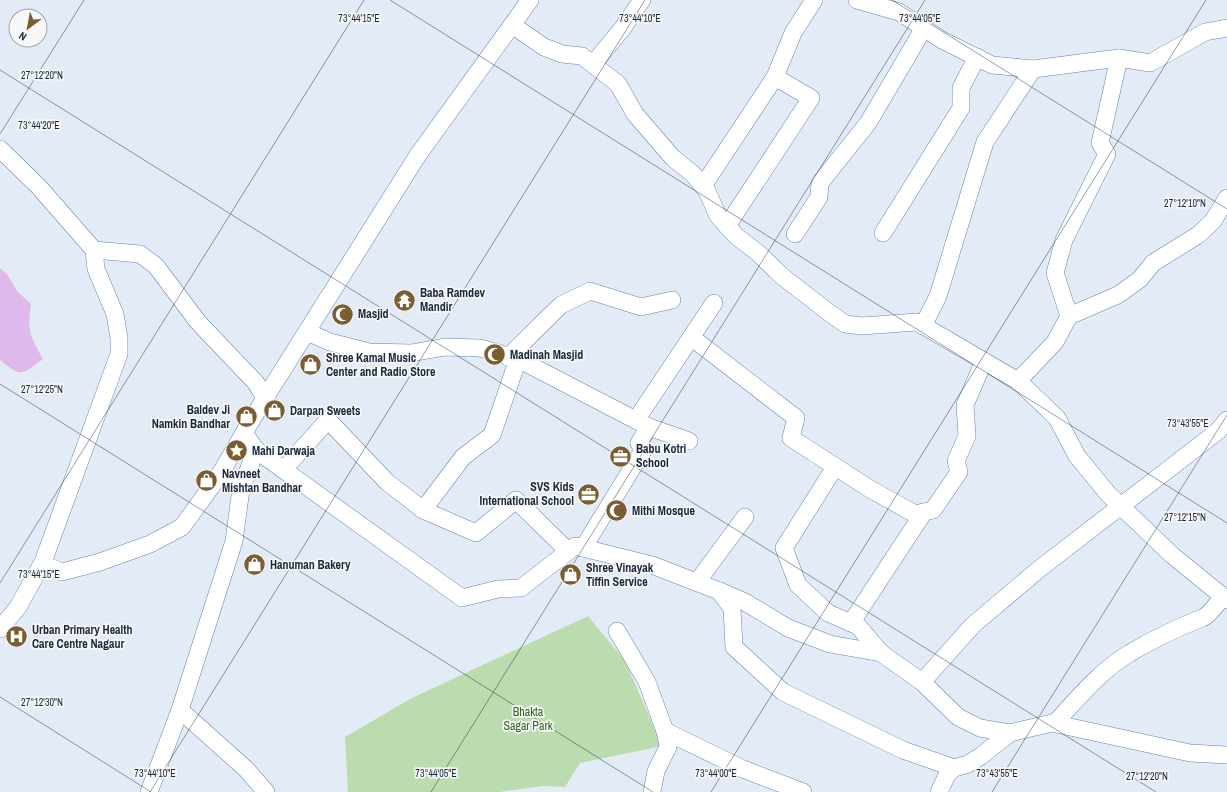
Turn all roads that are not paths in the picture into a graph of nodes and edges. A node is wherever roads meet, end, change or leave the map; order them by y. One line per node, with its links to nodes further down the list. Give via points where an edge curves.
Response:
1 (530, 0): 5 (street)
2 (642, 0): 10 (street, via 614,40)
3 (814, 0): 12 (street, via 793,33)
4 (858, 0): 6 (street, via 899,12)
5 (512, 25): 10 (street, via 544,46 562,54 582,56); 24 (street, via 418,154)
6 (924, 28): 8 (street); 18 (street, via 868,122 820,183 819,197)
7 (1227, 28): 9 (street, via 1205,32 1150,63)
8 (977, 57): 11 (street, via 992,65); 17 (street, via 961,88 961,108)
9 (1118, 58): 11 (street); 22 (street, via 1100,143 1107,154 1064,240 1055,273)
10 (593, 64): 14 (street, via 618,84 636,114 673,158)
11 (1033, 70): 23 (street, via 985,142 938,296)
12 (774, 77): 14 (street); 16 (street, via 811,98)
13 (0, 149): 19 (street)
14 (703, 186): 16 (street, via 718,216)
15 (1227, 198): 22 (street, via 1213,221 1198,235 1153,263 1140,279 1118,295)
16 (727, 226): 23 (street, via 783,277 845,324 862,326 916,322)
17 (883, 233)
18 (795, 234)
19 (94, 250): 29 (street, via 140,254 156,266 198,322 256,383); 44 (street, via 96,269 115,314 119,354)
20 (672, 300): 26 (street, via 641,307 590,291 561,305)
21 (714, 303): 25 (street)
22 (1069, 316): 28 (street, via 1056,342)
23 (923, 326): 27 (street)
24 (308, 332): 26 (street, via 330,342 369,352 411,353 452,347 480,348); 29 (street)
25 (691, 337): 31 (street); 35 (street, via 796,418 791,438)
26 (513, 358): 31 (street); 40 (street, via 492,435 462,457)
27 (984, 361): 28 (street); 41 (street, via 965,405 967,436 956,461 959,472 933,510)
28 (1018, 381): 39 (street, via 1057,418 1077,456)
29 (265, 398): 32 (street)
30 (1227, 420): 39 (street, via 1218,431)
31 (642, 423): 33 (street); 43 (street, via 638,443 644,448)
32 (244, 433): 34 (street); 37 (street)
33 (689, 441)
34 (256, 450): 36 (street); 38 (street)
35 (835, 466): 41 (street, via 914,514); 48 (street, via 784,548 798,585 828,613)
36 (283, 470): 40 (street, via 328,420 387,482); 43 (street, via 462,598 498,589 521,588)
37 (219, 476): 38 (street); 44 (street, via 182,527 150,544 62,572)
38 (241, 489): 53 (street, via 234,541)
39 (1121, 506): 47 (street, via 1172,555); 52 (street, via 1038,570 973,625)
40 (423, 510): 43 (street, via 476,533 516,500)
41 (924, 512): 48 (street)
42 (745, 517): 45 (street)
43 (576, 550): 45 (street, via 652,565)
44 (42, 564): 49 (street, via 18,607)
45 (697, 582): 46 (street)
46 (719, 591): 51 (street, via 745,602 788,628 830,644); 58 (street, via 732,608 734,647 783,692 903,750)
47 (1225, 599): 54 (street, via 1202,618 1129,653 1088,686)
48 (851, 624): 51 (street, via 858,626)
49 (0, 629)
50 (617, 631): 55 (street, via 647,682)
51 (881, 654): 52 (street)
52 (922, 682): 56 (street, via 958,717 980,728)
53 (180, 710): 59 (street); 60 (street, via 246,769)
54 (1055, 723): 56 (street); 57 (street, via 1190,753)
55 (665, 731): 61 (street, via 668,748 656,771); 62 (street, via 743,768)
56 (1010, 733): 58 (street, via 981,756 968,764)
57 (1227, 755)
58 (954, 768): 63 (street, via 947,775)
59 (150, 792)
60 (266, 792)
61 (652, 792)
62 (803, 792)
63 (939, 792)

